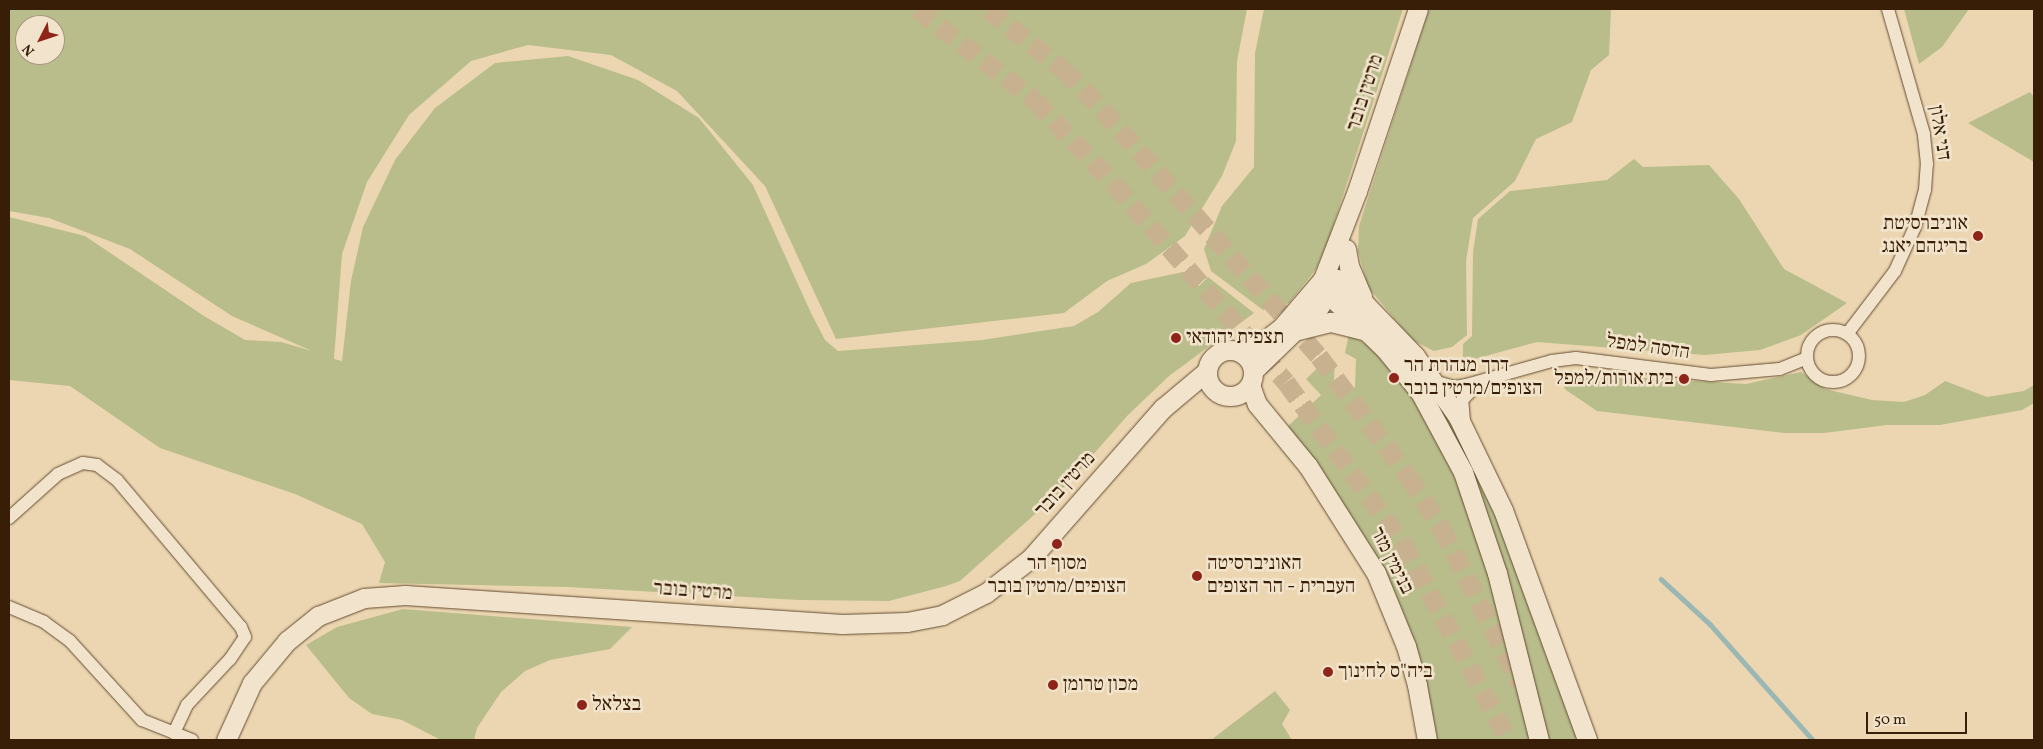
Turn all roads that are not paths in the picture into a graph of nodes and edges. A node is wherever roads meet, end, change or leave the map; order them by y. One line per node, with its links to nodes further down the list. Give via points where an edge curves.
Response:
1 (1418, 9): 3 (street, מרטין בובר)
2 (1888, 9): 8 (street, דני אלון, via 1924,134 1925,190 1915,228 1895,271)
3 (1357, 191): 4 (street, מרטין בובר); 5 (street, מרטין בובר)
4 (1346, 249): 5 (street, מרטין בובר); 6 (street, via 1349,266)
5 (1329, 284): 6 (street); 7 (street, מרטין בובר); 9 (street); 10 (street, מרטין בובר, via 1282,327 1259,345)
6 (1366, 305): 15 (street)
7 (1293, 332): 9 (street, via 1315,323 1331,322 1350,325); 13 (street, מרטין בובר)
8 (1848, 334): 11 (street, via 1836,330 1818,334 1809,346); 11 (street, via 1858,352 1855,369 1848,377 1832,382 1824,380 1810,368)
9 (1371, 335): 26 (street, via 1420,392 1463,472 1498,573)
10 (1241, 353): 12 (street, via 1220,352 1209,363); 13 (street)
11 (1807, 358): 14 (street, הדסה למפל, via 1780,369 1711,375 1576,358)
12 (1207, 371): 16 (street, via 1210,386); 18 (street, מרטין בובר, via 1163,408)
13 (1251, 378): 16 (street); 17 (street, בנימין מזר, via 1257,404)
14 (1484, 378): 15 (street, הדסה למפל, via 1454,387); 19 (street, via 1462,400)
15 (1437, 382): 19 (street)
16 (1223, 394): 17 (street, בנימין מזר, via 1250,406); 18 (street, מרטין בובר, via 1183,401)
17 (1270, 423): 25 (street, בנימין מזר, via 1308,466 1376,573 1406,646)
18 (1150, 426): 24 (street, מרטין בובר, via 1031,558 986,593 942,615 907,622 842,624 404,595 345,604 301,629 274,655 252,683)
19 (1468, 434): 27 (street, via 1503,510)
20 (9, 518): 22 (street, via 58,474 83,463 97,465 117,480 241,627 245,637 230,659 187,706)
21 (9, 607): 22 (street, via 54,628 70,641 128,708 142,720)
22 (174, 734): 23 (street)
23 (192, 740)
24 (226, 740)
25 (1427, 740)
26 (1538, 740)
27 (1587, 740)

